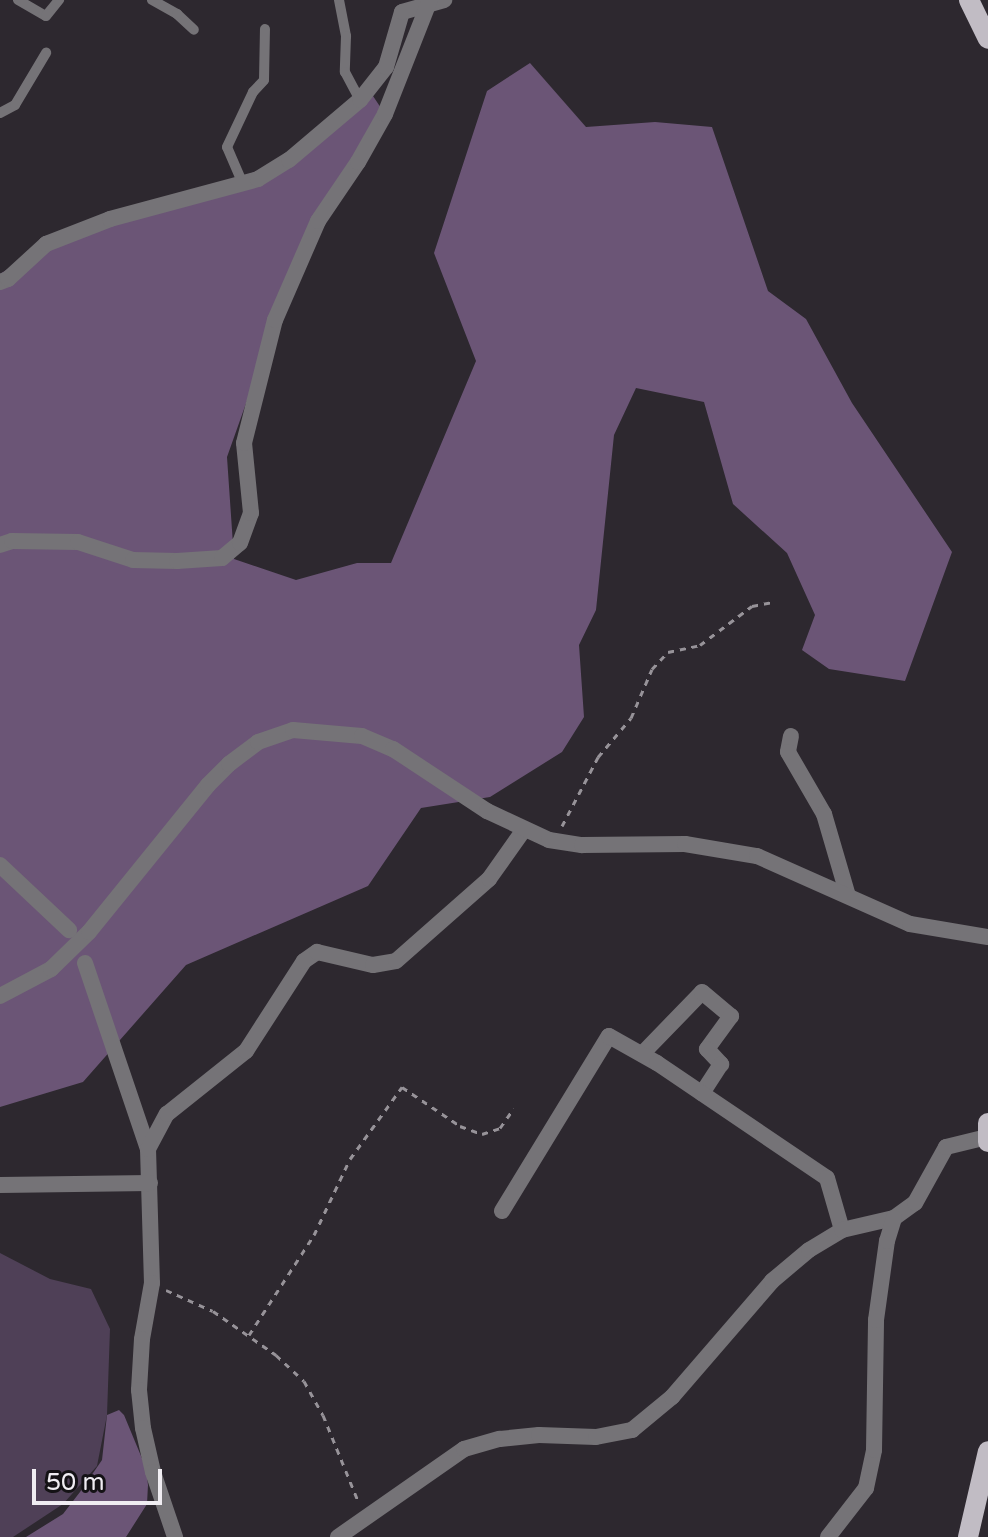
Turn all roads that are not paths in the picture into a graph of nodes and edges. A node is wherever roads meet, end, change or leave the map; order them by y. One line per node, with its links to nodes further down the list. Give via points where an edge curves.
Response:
1 (18, 0): 2 (lane, via 46,16)
2 (59, 0)
3 (152, 0): 8 (lane)
4 (339, 0): 11 (lane, via 345,72)
5 (969, 0): 9 (main road)
6 (434, 2): 11 (street, via 402,12 386,67); 15 (street, via 385,114 318,221 275,320 244,443 251,513 240,543 222,558 177,561 133,560 78,542)
7 (265, 29): 13 (lane, via 264,80 227,147)
8 (194, 30)
9 (988, 39)
10 (46, 53): 12 (lane, via 15,105)
11 (360, 100): 13 (street, via 289,160)
12 (0, 113)
13 (243, 184): 14 (street, via 110,219 46,244)
14 (0, 282)
15 (0, 545)
16 (791, 736): 19 (street, via 788,752 824,814)
17 (523, 831): 19 (street, via 582,845 722,849 757,856); 23 (street, via 393,749 362,736 293,730 258,742 229,764 89,932 51,969); 28 (street, via 489,879 396,961 373,965 317,952 304,961 246,1051 167,1114)
18 (0, 865): 20 (street)
19 (848, 896): 21 (street, via 910,924)
20 (69, 930)
21 (988, 937)
22 (85, 963): 28 (street)
23 (0, 996)
24 (642, 1054): 25 (street); 25 (street, via 702,992 731,1016 707,1049 721,1064); 31 (street, via 609,1036)
25 (702, 1093): 33 (street, via 827,1178)
26 (988, 1123): 27 (main road)
27 (988, 1140): 32 (street, via 946,1147 915,1203)
28 (148, 1149): 29 (street)
29 (150, 1183): 30 (street); 35 (street, via 152,1283 142,1339 141,1415)
30 (0, 1185)
31 (502, 1211)
32 (894, 1218): 33 (street); 37 (street, via 876,1320 874,1450 866,1488)
33 (842, 1230): 36 (street, via 772,1281 672,1397 632,1430 596,1437 500,1439 464,1449)
34 (988, 1451): 38 (main road)
35 (175, 1537)
36 (338, 1537)
37 (828, 1537)
38 (968, 1537)

